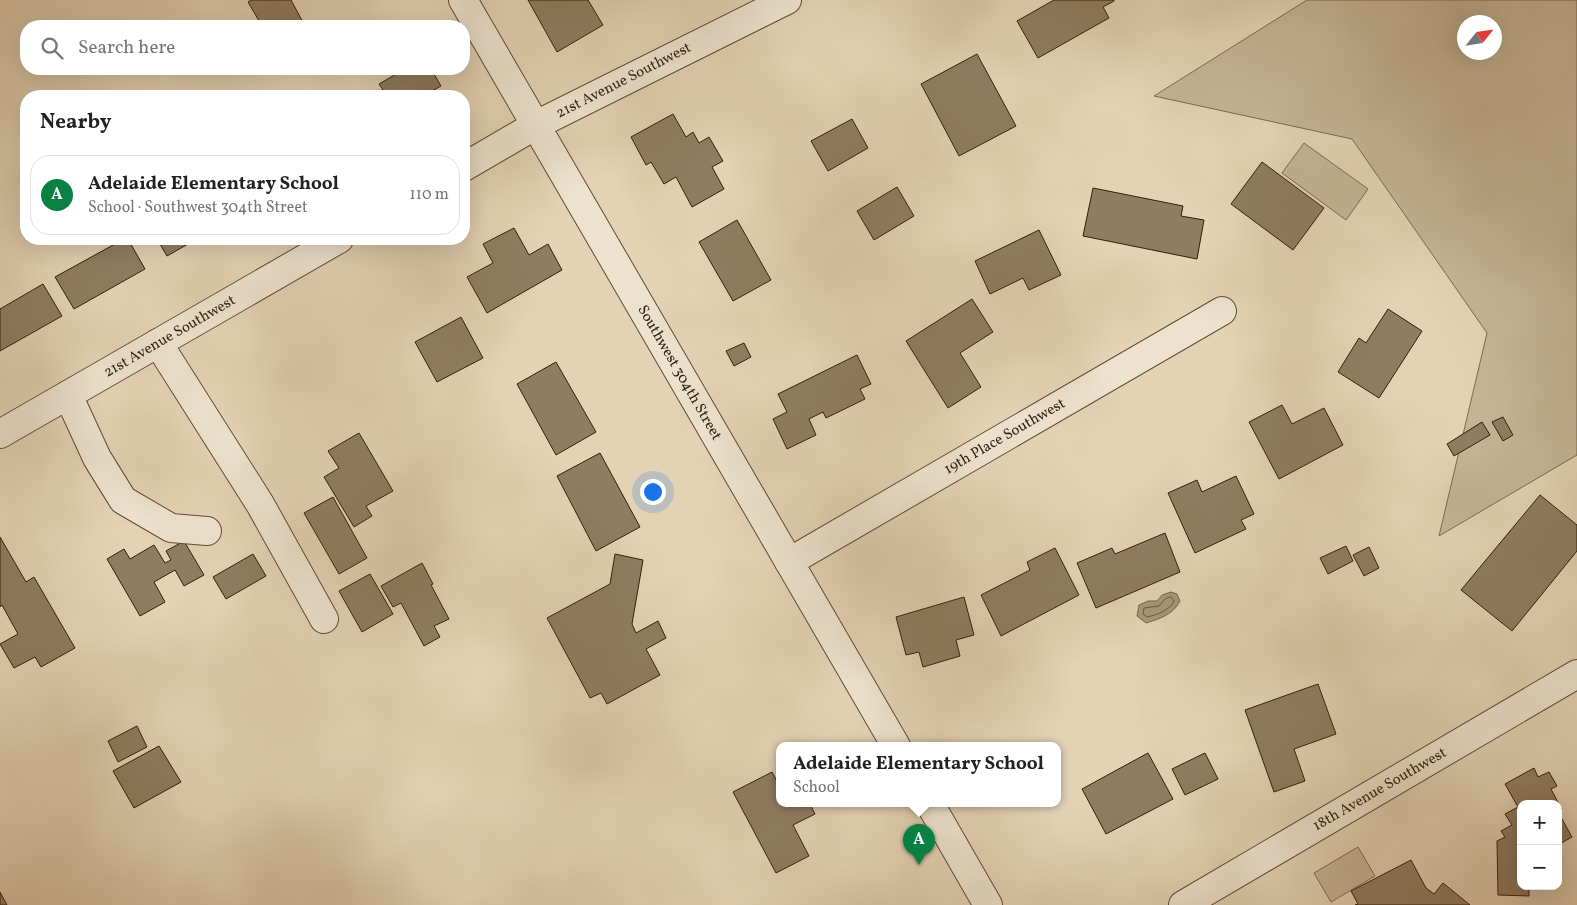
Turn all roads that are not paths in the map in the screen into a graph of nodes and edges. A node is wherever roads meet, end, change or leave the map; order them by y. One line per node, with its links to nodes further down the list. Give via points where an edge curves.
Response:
1 (464, 0): 3 (street, Southwest 304th Street)
2 (787, 0): 3 (street, 21st Avenue Southwest)
3 (536, 125): 4 (street, 21st Avenue Southwest); 11 (street, Southwest 304th Street)
4 (470, 164)
5 (329, 245): 7 (street, 21st Avenue Southwest)
6 (1222, 311): 11 (street, 19th Place Southwest)
7 (158, 343): 8 (street, 21st Avenue Southwest); 12 (street, via 260,504)
8 (68, 395): 9 (street, 21st Avenue Southwest); 10 (street, via 97,458 123,500 171,528)
9 (0, 434)
10 (207, 531)
11 (789, 562): 14 (street, Southwest 304th Street)
12 (324, 619)
13 (1577, 674): 17 (street, 18th Avenue Southwest)
14 (894, 742)
15 (932, 807): 16 (street)
16 (988, 905)
17 (1183, 905)

